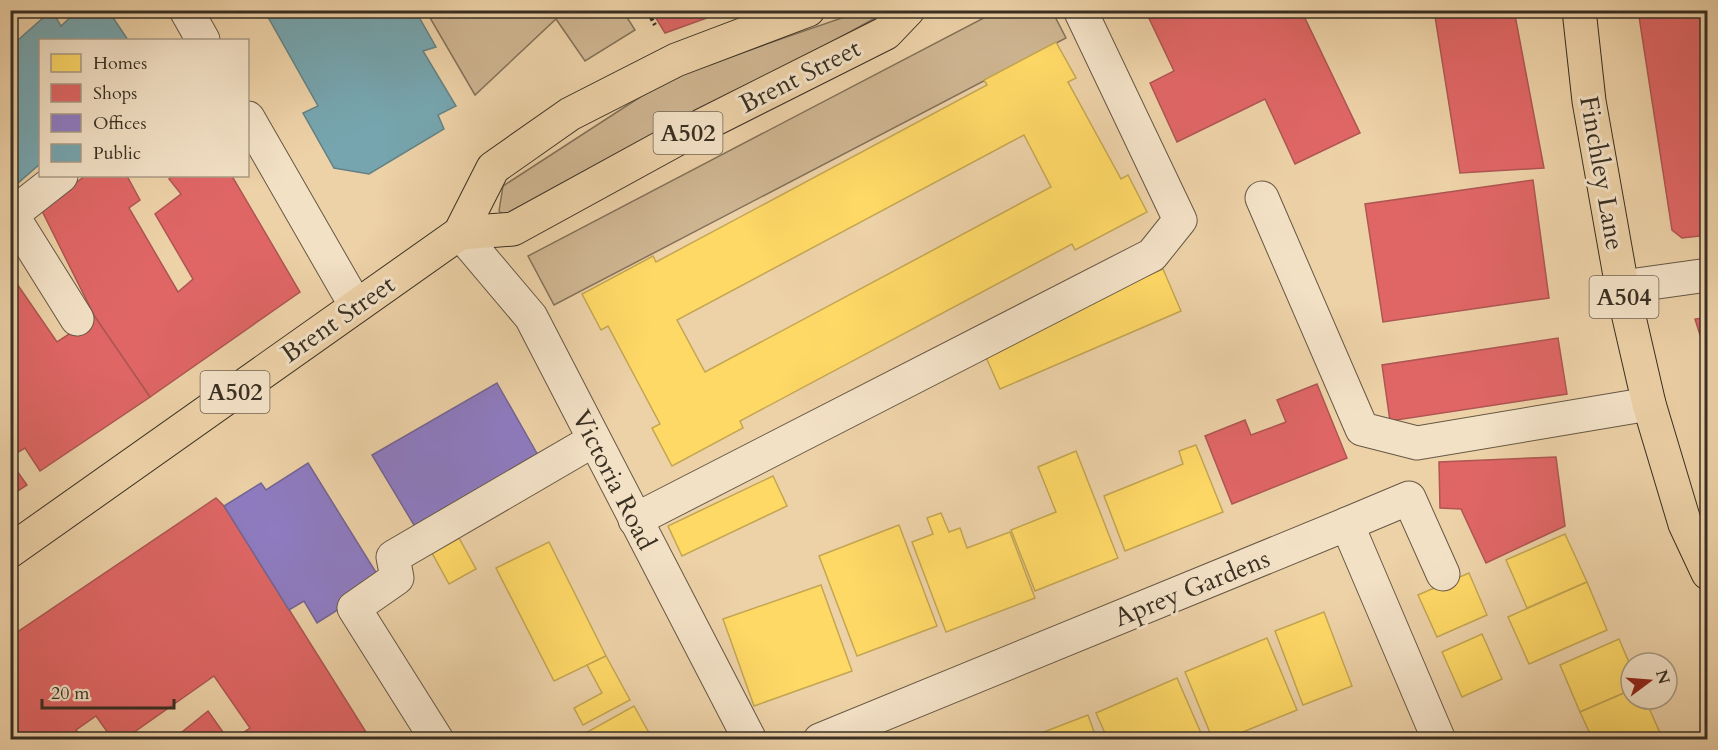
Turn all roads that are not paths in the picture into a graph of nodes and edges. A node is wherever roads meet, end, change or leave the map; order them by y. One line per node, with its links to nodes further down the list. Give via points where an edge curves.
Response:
1 (186, 10): 6 (street)
2 (808, 10): 11 (main road, Brent Street / A502, via 676,60 570,114 492,168)
3 (908, 10): 11 (main road, Brent Street / A502, via 886,33 701,126 513,229)
4 (1080, 10): 18 (street, via 1180,219 1152,255)
5 (1579, 10): 13 (main road, Finchley Lane / A504, via 1589,101)
6 (202, 39)
7 (249, 120): 14 (street)
8 (61, 177): 10 (street)
9 (1262, 198): 16 (street, via 1362,429 1417,443)
10 (11, 215): 15 (street)
11 (460, 233): 14 (main road, Brent Street / A502); 17 (street, Victoria Road, via 531,317)
12 (1707, 275): 13 (street)
13 (1622, 287): 16 (main road, Finchley Lane / A504)
14 (356, 306): 20 (main road, Brent Street / A502)
15 (77, 319)
16 (1649, 404): 21 (main road, Finchley Lane / A504, via 1685,524)
17 (594, 440): 18 (street, Victoria Road); 23 (street, via 393,557 397,578 354,608)
18 (635, 520): 24 (street, Victoria Road)
19 (1347, 524): 22 (street, Aprey Gardens, via 1409,498); 25 (street, Aprey Gardens); 26 (street)
20 (10, 551)
21 (1707, 573)
22 (1443, 574)
23 (437, 740)
24 (750, 740)
25 (820, 740)
26 (1439, 740)

